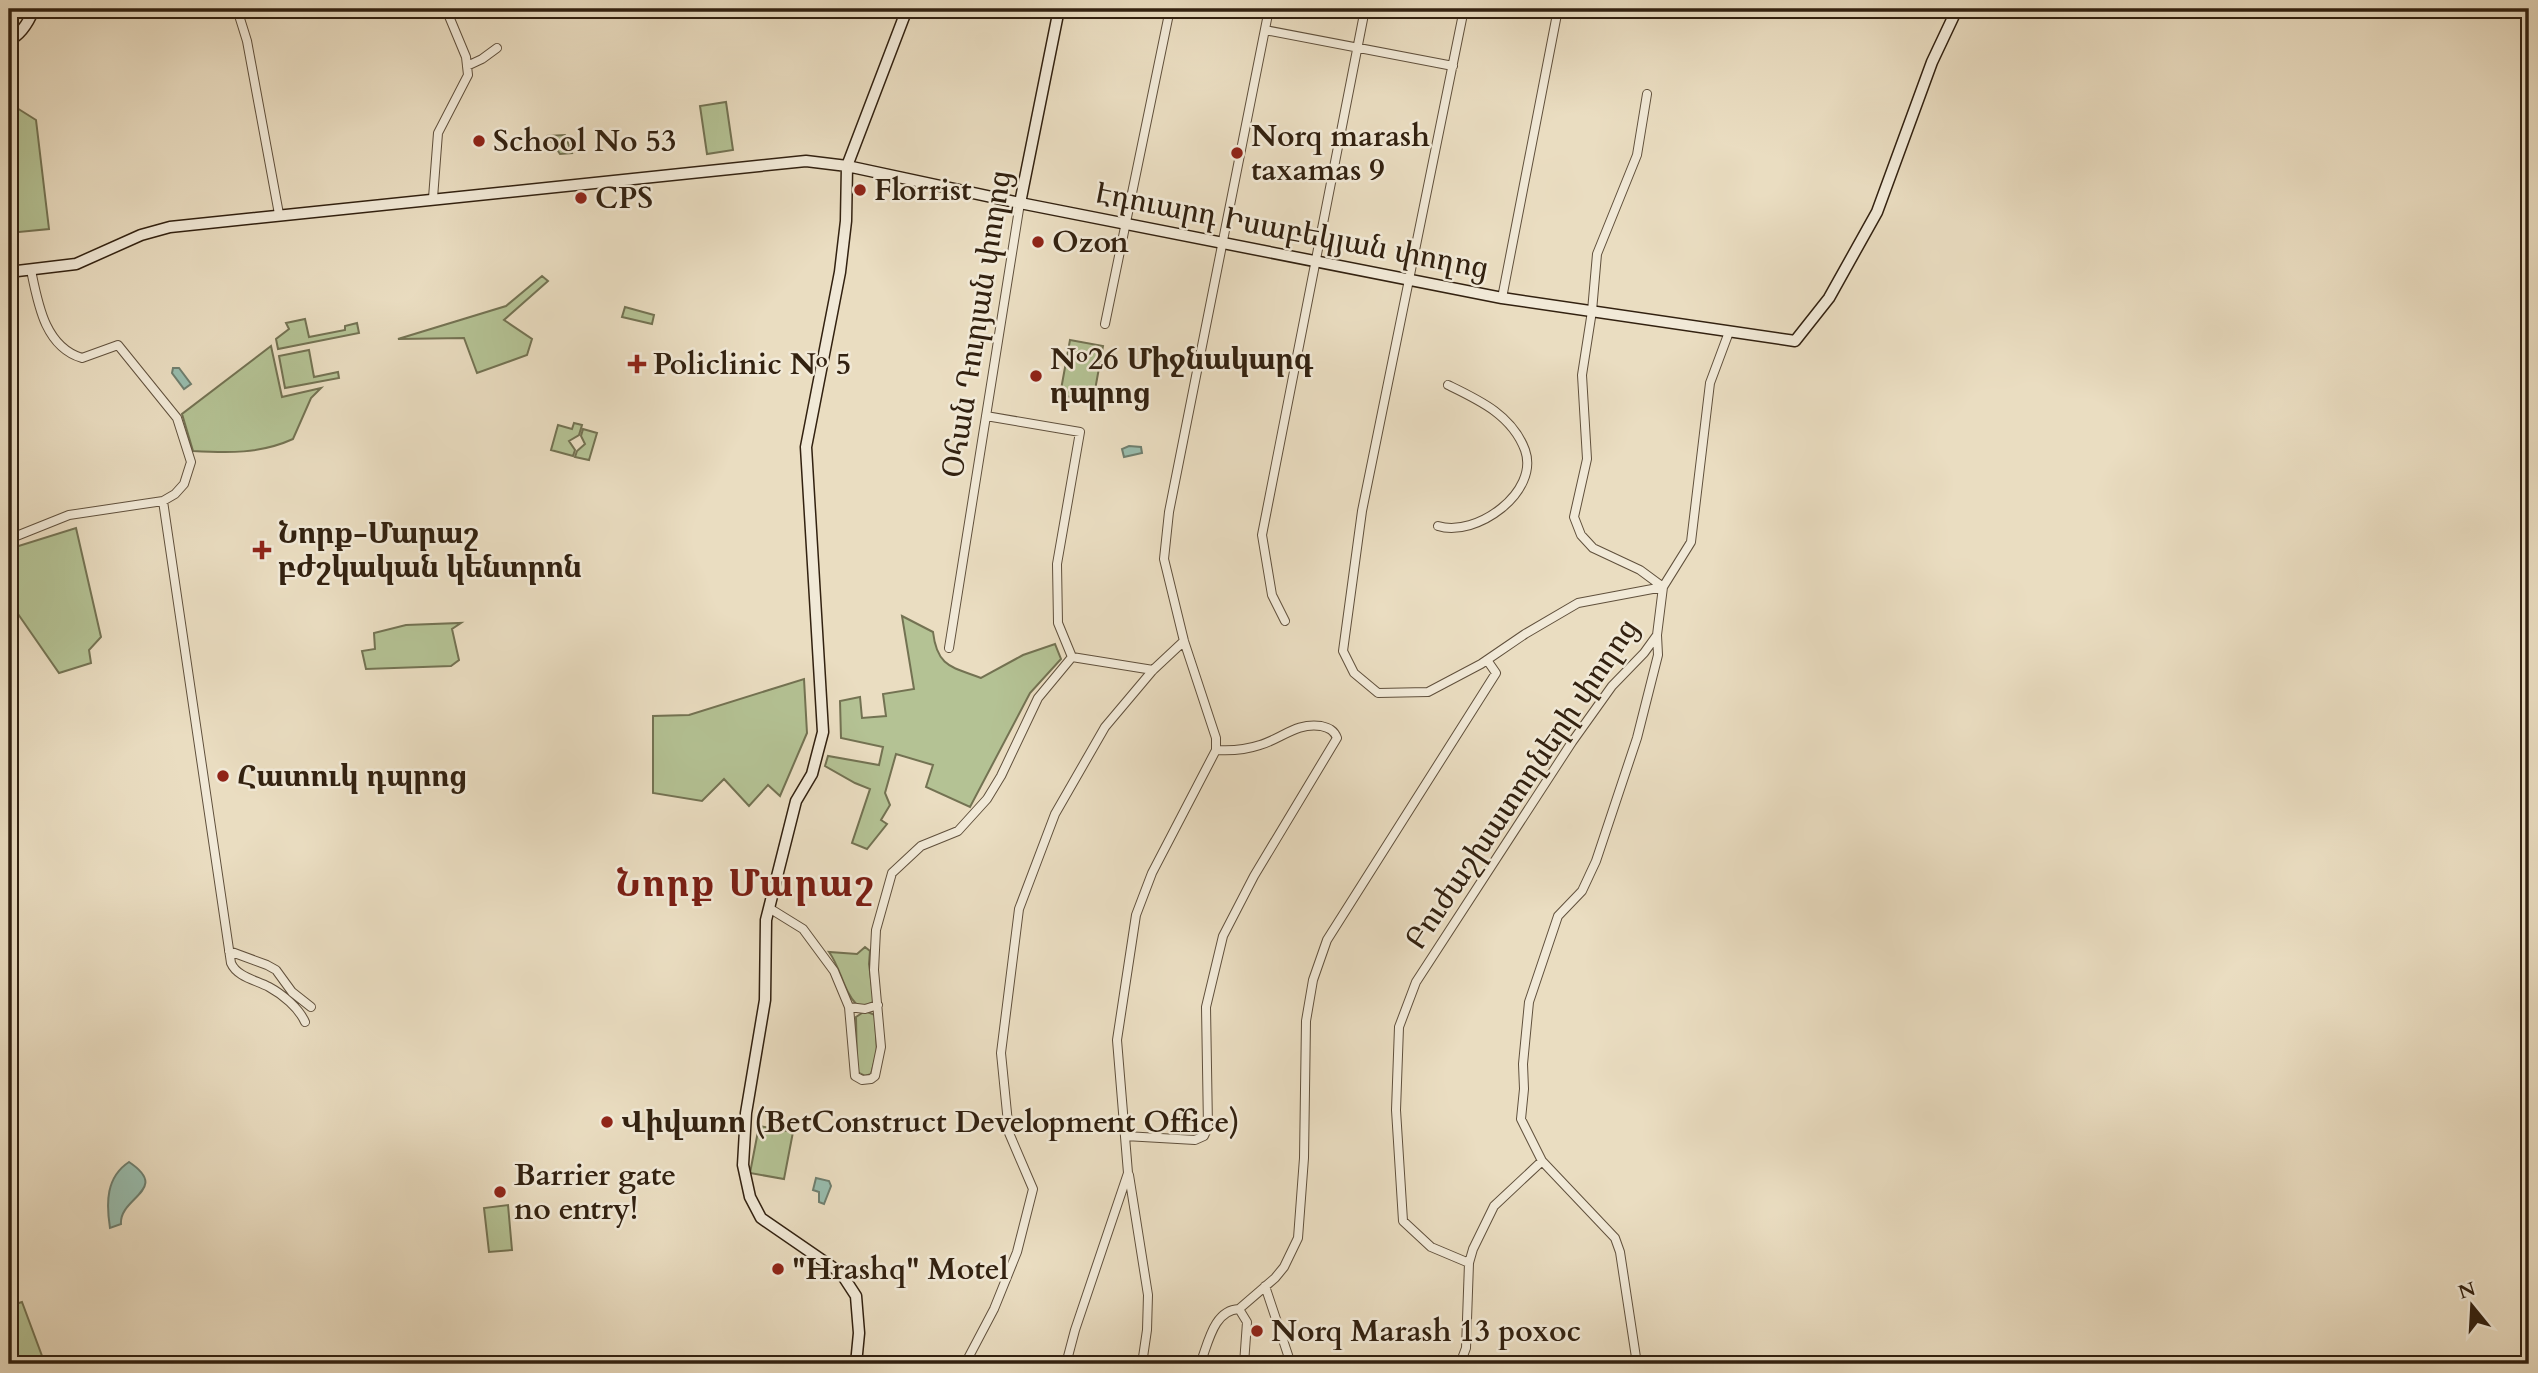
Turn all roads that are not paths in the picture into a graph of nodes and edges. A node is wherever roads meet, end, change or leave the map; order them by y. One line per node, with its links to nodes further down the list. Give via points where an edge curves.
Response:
1 (34, 9): 13 (main road)
2 (237, 9): 22 (street)
3 (446, 9): 16 (street)
4 (907, 9): 19 (main road)
5 (1059, 9): 21 (main road, Օհան Դուրյան փողոց)
6 (1170, 9): 23 (street)
7 (1269, 9): 12 (street)
8 (1365, 9): 15 (street)
9 (1464, 9): 17 (street)
10 (1558, 9): 29 (street)
11 (1957, 9): 32 (main road, Էդուարդ Իսաբեկյան փողոց, via 1932,62 1877,212 1829,299 1795,341)
12 (1265, 30): 15 (street); 24 (street)
13 (9, 40)
14 (497, 48): 16 (street)
15 (1357, 48): 17 (street); 25 (street)
16 (467, 66): 20 (street, via 468,75 438,133)
17 (1452, 66): 28 (street)
18 (1647, 94): 30 (street, via 1637,155 1597,254)
19 (847, 166): 20 (main road, Էդուարդ Իսաբեկյան փողոց, via 796,162); 21 (main road, Էդուարդ Իսաբեկյան փողոց); 47 (main road, via 840,272 806,447 823,732 812,774 796,802)
20 (433, 198): 22 (main road, Էդուարդ Իսաբեկյան փողոց)
21 (1020, 203): 23 (main road, Էդուարդ Իսաբեկյան փողոց); 34 (street, Օհան Դուրյան փողոց)
22 (279, 214): 26 (main road, Էդուարդ Իսաբեկյան փողոց, via 170,227 76,264)
23 (1126, 224): 24 (main road, Էդուարդ Իսաբեկյան փողոց); 31 (street)
24 (1221, 243): 25 (main road, Էդուարդ Իսաբեկյան փողոց); 41 (street, via 1164,559)
25 (1317, 261): 28 (main road, Էդուարդ Իսաբեկյան փողոց); 39 (street, via 1262,535 1272,595)
26 (32, 270): 27 (main road, Էդուարդ Իսաբեկյան փողոց); 35 (street, via 38,302 59,346 82,358 118,345 177,418 191,462 181,488)
27 (9, 272)
28 (1410, 278): 29 (main road, Էդուարդ Իսաբեկյան փողոց); 44 (street, via 1362,511 1343,651 1354,673 1378,693 1428,692)
29 (1502, 298): 30 (main road, Էդուարդ Իսաբեկյան փողոց)
30 (1592, 310): 32 (main road, Էդուարդ Իսաբեկյան փողոց); 38 (street, via 1582,375 1587,459 1574,517 1593,548 1640,570)
31 (1105, 324)
32 (1729, 332): 38 (street, via 1710,383 1691,542)
33 (1448, 385): 36 (street, via 1499,414 1519,438 1527,463 1517,492 1490,516 1466,528)
34 (986, 416): 42 (street, Օհան Դուրյան փողոց); 43 (street, via 1080,432 1058,564 1058,623)
35 (163, 501): 37 (street, via 69,515); 48 (street)
36 (1438, 526)
37 (9, 539)
38 (1663, 587): 40 (street, Բուժաշխատողների փողոց); 44 (street, via 1578,603)
39 (1286, 621)
40 (1657, 635): 54 (street, via 1658,655 1637,738 1597,861 1582,891 1558,916 1529,1002 1521,1119); 56 (street, Բուժաշխատողների փողոց, via 1612,686 1572,742 1416,982 1399,1027 1396,1110 1403,1222 1431,1247)
41 (1184, 641): 45 (street); 46 (street)
42 (949, 648)
43 (1072, 657): 45 (street); 49 (street, via 1038,698 986,799 958,831 921,846 892,873 876,930)
44 (1487, 660): 57 (street, via 1496,673 1327,940 1313,980 1306,1021 1298,1238 1284,1267)
45 (1153, 670): 60 (street, via 1105,727 1055,814 1019,909 1001,1053 1009,1133 1033,1189 1017,1252)
46 (1216, 750): 53 (street, via 1152,873 1136,915 1117,1040); 53 (street, via 1259,746 1308,724 1336,734 1223,936 1206,1007 1205,1136 1195,1140)
47 (769, 908): 51 (street, via 803,929 834,971); 59 (main road, via 765,1000 746,1113 744,1174 761,1218 841,1273 856,1296)
48 (229, 951): 50 (street, via 276,970); 52 (street, via 234,970 271,988 301,1012)
49 (878, 1005): 51 (street); 51 (street, via 881,1047 875,1076 866,1080 854,1073)
50 (311, 1007)
51 (849, 1007)
52 (305, 1022)
53 (1125, 1136): 55 (street)
54 (1542, 1161): 56 (street, via 1493,1206); 67 (street, via 1615,1238)
55 (1129, 1172): 61 (street); 62 (street, via 1148,1295)
56 (1469, 1263): 66 (street, via 1466,1348)
57 (1265, 1286): 58 (street); 65 (street)
58 (1239, 1309): 63 (street, via 1219,1319); 64 (street, via 1247,1322)
59 (856, 1364)
60 (965, 1364)
61 (1066, 1364)
62 (1142, 1364)
63 (1200, 1364)
64 (1244, 1364)
65 (1291, 1364)
66 (1460, 1364)
67 (1637, 1364)

